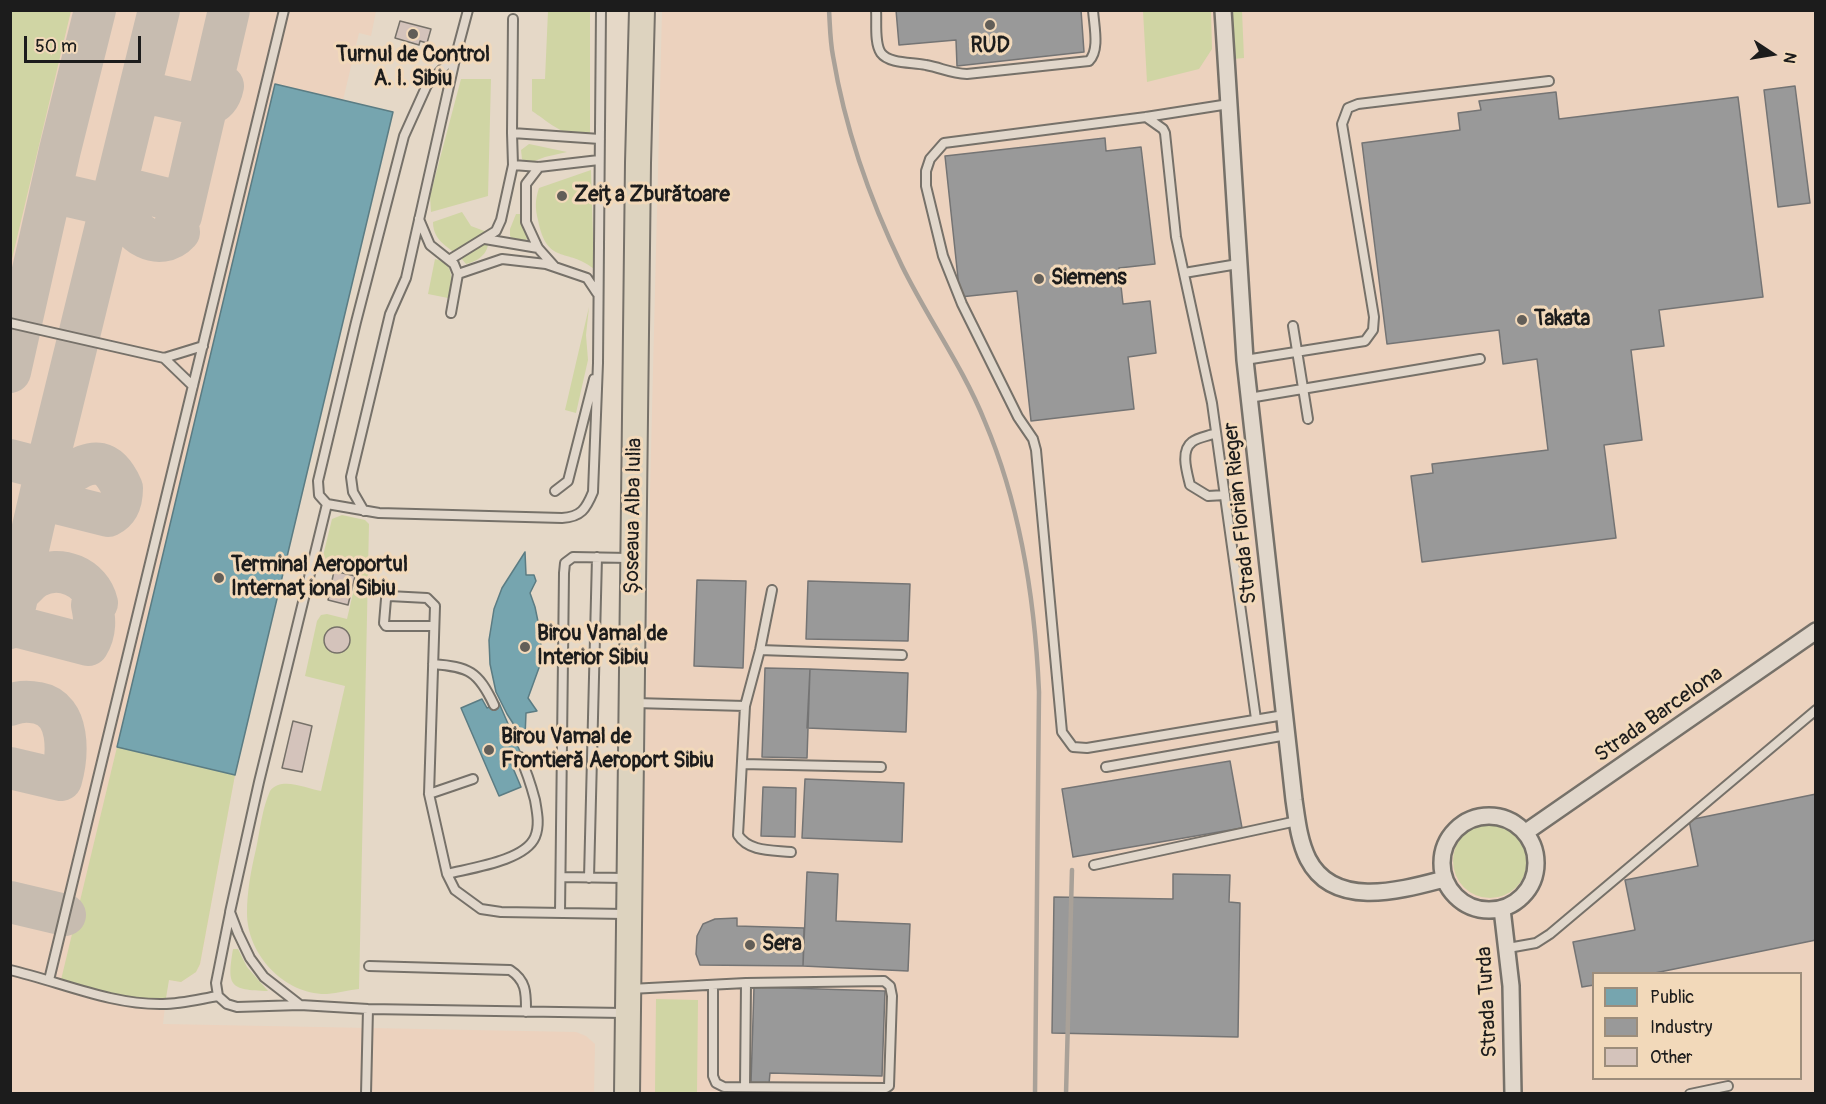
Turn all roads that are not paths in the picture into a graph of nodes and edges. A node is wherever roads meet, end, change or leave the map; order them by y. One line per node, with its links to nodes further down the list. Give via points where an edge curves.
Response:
1 (284, 10): 30 (lane)
2 (468, 10): 9 (lane)
3 (602, 10): 14 (lane)
4 (642, 10): 46 (main road, Șoseaua Alba Iulia)
5 (876, 10): 6 (lane, via 882,54 892,60 967,74 1089,62 1095,50)
6 (1093, 10)
7 (1223, 10): 11 (street, Strada Florian Rieger)
8 (513, 19): 13 (lane)
9 (456, 55): 18 (lane); 43 (lane, via 426,85 404,136 318,481 320,495)
10 (1549, 81): 31 (lane, via 1348,108 1342,124 1373,330 1365,341)
11 (1229, 104): 12 (lane); 22 (street, Strada Florian Rieger)
12 (1146, 117): 24 (lane, via 1165,133 1176,237); 58 (lane, via 945,143 930,159 926,186 943,256 962,304 1036,450 1062,732 1074,747 1087,748)
13 (512, 133): 14 (lane); 16 (lane)
14 (600, 139): 15 (lane)
15 (599, 160): 17 (lane); 26 (lane)
16 (513, 165): 17 (lane); 19 (lane, via 501,220 496,231)
17 (539, 166): 20 (lane, via 526,184 525,195 526,222)
18 (418, 218): 21 (lane, via 430,245); 44 (lane, via 405,278 390,314 351,477 353,492)
19 (485, 239): 20 (lane); 21 (lane)
20 (538, 248): 23 (lane)
21 (449, 260): 25 (lane)
22 (1238, 264): 24 (lane); 34 (street, Strada Florian Rieger)
23 (556, 268): 25 (lane, via 502,259); 26 (lane, via 587,278)
24 (1184, 273): 40 (lane)
25 (458, 274): 27 (lane)
26 (598, 294): 35 (lane)
27 (451, 313)
28 (10, 323): 32 (lane)
29 (1293, 326): 31 (lane)
30 (203, 346): 32 (lane); 36 (lane)
31 (1296, 352): 34 (lane); 37 (lane)
32 (165, 358): 36 (lane)
33 (1480, 359): 37 (lane)
34 (1245, 360): 38 (street, Strada Florian Rieger)
35 (598, 363): 41 (lane, via 568,481); 44 (lane, via 593,492 588,506 575,517)
36 (193, 386): 82 (lane)
37 (1302, 387): 38 (lane); 39 (lane)
38 (1249, 398): 57 (street, Strada Florian Rieger)
39 (1308, 420)
40 (1216, 433): 42 (lane); 42 (lane, via 1193,441 1185,461 1190,485 1208,496)
41 (555, 491)
42 (1225, 495): 58 (lane)
43 (327, 504): 44 (lane); 76 (lane)
44 (364, 511)
45 (597, 557): 46 (lane); 71 (lane, via 573,557 566,563 564,573); 72 (lane)
46 (634, 558): 53 (main road, Șoseaua Alba Iulia)
47 (772, 590): 50 (lane)
48 (434, 626): 48 (lane, via 386,626 386,599 427,598 435,606); 52 (lane)
49 (1815, 630): 67 (street, Strada Barcelona)
50 (760, 650): 51 (lane); 55 (lane)
51 (902, 655)
52 (433, 664): 54 (lane, via 460,666 472,672); 65 (lane)
53 (632, 703): 55 (lane); 73 (main road, Șoseaua Alba Iulia)
54 (494, 705)
55 (745, 706): 61 (lane)
56 (1815, 710): 79 (lane, via 1550,934 1536,943)
57 (1284, 715): 58 (lane); 59 (street, Strada Florian Rieger)
58 (1256, 719)
59 (1287, 735): 63 (lane); 66 (street, Strada Florian Rieger)
60 (519, 756): 70 (lane, via 537,812 534,839 510,858)
61 (742, 764): 62 (lane); 68 (lane, via 738,835 751,847)
62 (881, 767)
63 (1106, 767)
64 (473, 779): 65 (lane)
65 (429, 794): 70 (lane)
66 (1297, 820): 69 (lane); 74 (street, Strada Florian Rieger, via 1308,859 1324,879 1337,887 1378,892)
67 (1526, 832): 74 (street, via 1501,817 1472,818 1449,837 1443,850); 75 (street, via 1537,861 1535,877 1516,903)
68 (791, 852)
69 (1094, 865)
70 (447, 874): 77 (lane, via 455,890 481,909)
71 (561, 878): 72 (lane); 77 (lane)
72 (589, 878): 73 (lane)
73 (630, 878): 78 (main road, Șoseaua Alba Iulia)
74 (1444, 879): 75 (street, via 1451,892 1467,905 1488,911)
75 (1502, 909): 79 (street, Strada Turda)
76 (230, 912): 86 (lane, via 216,983); 87 (lane, via 250,958 264,977)
77 (560, 913): 78 (lane)
78 (630, 914): 85 (main road, Șoseaua Alba Iulia)
79 (1508, 948): 95 (street, Strada Turda)
80 (369, 966): 89 (lane, via 510,970 526,989)
81 (10, 970): 82 (lane)
82 (50, 980): 86 (lane, via 138,1003 165,1004)
83 (746, 983): 84 (lane); 92 (lane); 92 (lane, via 884,981 892,996 891,1079 886,1088)
84 (712, 985): 85 (lane); 92 (lane, via 713,1076 724,1087)
85 (628, 990): 90 (main road, Șoseaua Alba Iulia)
86 (218, 996): 87 (lane, via 237,1007)
87 (300, 1005): 88 (lane)
88 (368, 1009): 89 (lane); 93 (lane)
89 (526, 1012): 90 (lane)
90 (628, 1013): 94 (main road, Șoseaua Alba Iulia)
91 (1728, 1086): 96 (lane)
92 (745, 1087)
93 (366, 1094)
94 (627, 1094)
95 (1513, 1094)
96 (1690, 1094)

